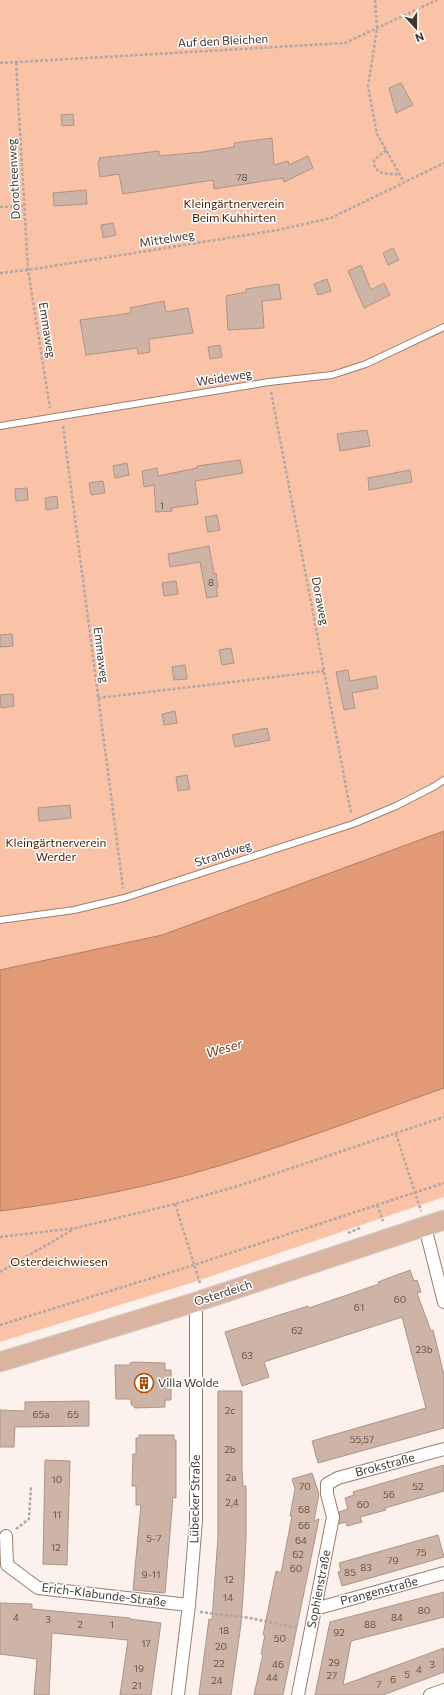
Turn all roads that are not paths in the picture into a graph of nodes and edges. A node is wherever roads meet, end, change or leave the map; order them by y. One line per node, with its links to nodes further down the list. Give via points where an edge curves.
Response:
1 (444, 327): 2 (lane, Weideweg, via 366,364 332,375 269,382)
2 (0, 426)
3 (444, 780): 4 (lane, Strandweg, via 396,806 353,824 124,898 74,910)
4 (0, 920)
5 (423, 1218): 6 (main road, Osterdeich); 7 (main road, Osterdeich); 8 (street)
6 (444, 1220)
7 (200, 1301): 9 (main road, Osterdeich); 14 (street, Lübecker Straße, via 196,1521)
8 (444, 1302)
9 (0, 1362)
10 (444, 1449): 11 (street, Brokstraße, via 338,1478)
11 (327, 1484): 15 (street, Sophienstraße, via 333,1517)
12 (6, 1536): 14 (street, Erich-Klabunde-Straße, via 6,1565 38,1588)
13 (444, 1573): 15 (street, Prangenstraße)
14 (189, 1605): 17 (street, Lübecker Straße)
15 (315, 1609): 18 (street, Sophienstraße)
16 (444, 1690): 19 (street)
17 (178, 1695)
18 (298, 1695)
19 (430, 1695)

